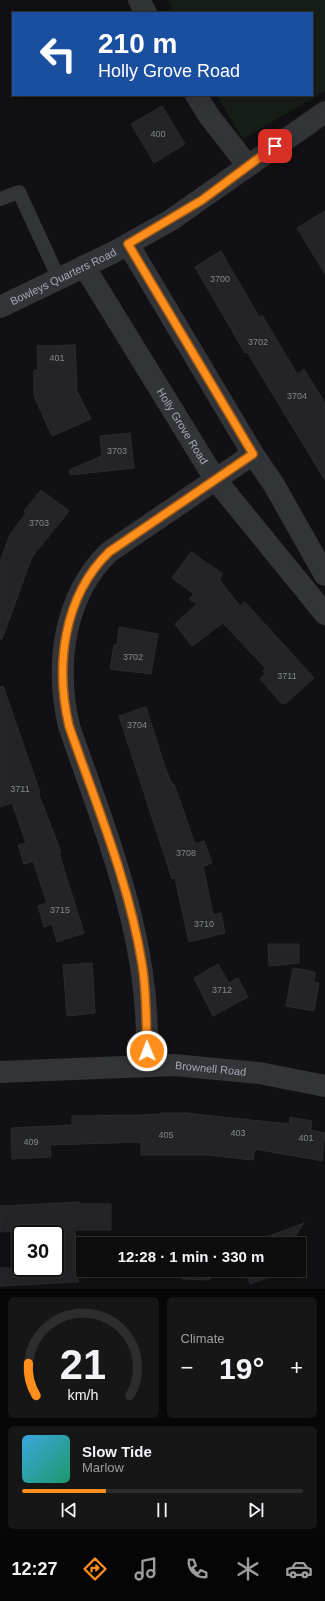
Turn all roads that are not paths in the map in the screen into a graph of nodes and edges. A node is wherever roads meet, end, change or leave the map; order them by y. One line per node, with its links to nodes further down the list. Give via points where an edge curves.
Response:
1 (139, 0): 2 (street)
2 (145, 12)
3 (197, 96): 5 (street)
4 (325, 112): 5 (street, Bowleys Quarters Road)
5 (248, 166): 7 (street, Bowleys Quarters Road, via 202,200)
6 (0, 199): 9 (lane, via 19,192)
7 (128, 244): 8 (street, Bowleys Quarters Road); 11 (street)
8 (84, 266): 9 (street, Bowleys Quarters Road); 12 (street, Holly Grove Road)
9 (59, 279): 10 (street, Bowleys Quarters Road)
10 (0, 308)
11 (253, 454): 12 (street); 13 (street, via 274,485)
12 (215, 479): 14 (street, Holly Grove Road); 15 (street, via 109,552 92,570 78,594 72,611 63,657 62,689 69,726 124,888 136,932 145,986)
13 (325, 575)
14 (325, 614)
15 (146, 1065): 16 (street, Brownell Road); 17 (street, Brownell Road, via 228,1069)
16 (0, 1072)
17 (325, 1086)

